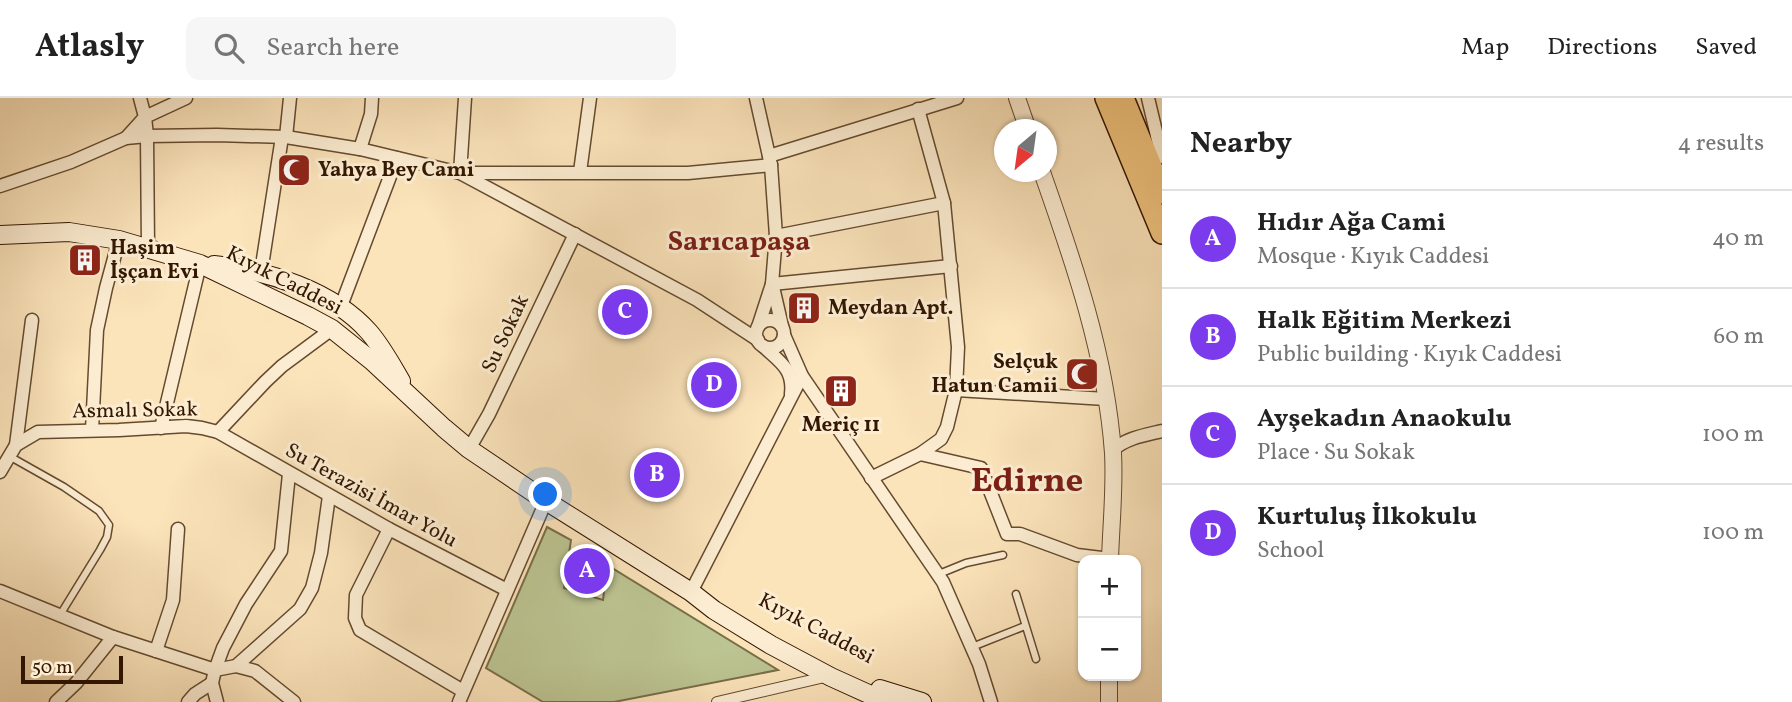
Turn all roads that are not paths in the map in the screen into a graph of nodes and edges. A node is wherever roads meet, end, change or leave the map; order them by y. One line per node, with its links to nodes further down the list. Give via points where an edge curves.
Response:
1 (140, 98): 14 (street)
2 (186, 98): 14 (street)
3 (290, 98): 17 (street)
4 (372, 98): 19 (street, via 372,114)
5 (465, 98): 24 (street)
6 (590, 98): 23 (street)
7 (756, 98): 22 (street)
8 (957, 98): 13 (street)
9 (1017, 98): 15 (street)
10 (1106, 98): 29 (main road)
11 (1123, 98): 27 (main road)
12 (1148, 98): 20 (street)
13 (918, 109): 22 (street); 28 (street)
14 (145, 117): 16 (street); 18 (street)
15 (1024, 119)
16 (147, 136): 17 (street); 18 (street); 34 (street)
17 (284, 137): 19 (street); 37 (street)
18 (126, 138): 26 (street)
19 (360, 149): 21 (street)
20 (1162, 157)
21 (397, 158): 24 (street); 39 (street)
22 (770, 161): 23 (street, via 688,173); 32 (street)
23 (580, 172): 24 (street)
24 (460, 173): 30 (street)
25 (1045, 182): 48 (street, via 1093,327)
26 (0, 186)
27 (1162, 193)
28 (944, 204): 32 (street); 36 (street)
29 (1162, 233)
30 (575, 234): 43 (street); 53 (street, Su Sokak)
31 (0, 235): 33 (main road, Kıyık Caddesi, via 69,232)
32 (776, 236): 38 (street)
33 (119, 240): 34 (main road, Kıyık Caddesi); 50 (street, via 97,330)
34 (148, 248): 35 (main road, Kıyık Caddesi)
35 (200, 264): 37 (main road, Kıyık Caddesi); 41 (main road, Kıyık Caddesi); 49 (street)
36 (951, 266): 38 (street); 45 (street, via 958,347)
37 (261, 272): 39 (main road, Kıyık Caddesi)
38 (772, 284): 42 (street); 43 (street)
39 (341, 306): 46 (main road, Kıyık Caddesi, via 368,330)
40 (32, 320): 55 (street)
41 (332, 329): 46 (main road, Kıyık Caddesi); 52 (street, Asmalı Sokak, via 282,366)
42 (783, 330): 43 (street, via 777,346 768,347); 43 (street, via 770,320 761,323); 44 (street)
43 (759, 337): 47 (street, via 788,370)
44 (802, 376): 47 (street); 59 (street)
45 (956, 390): 48 (street); 56 (street, via 941,439)
46 (408, 395): 53 (main road, Kıyık Caddesi)
47 (790, 398): 70 (street)
48 (1106, 399): 54 (street)
49 (161, 428): 50 (street, Asmalı Sokak); 52 (street, Asmalı Sokak, via 186,426)
50 (92, 430): 55 (street, Asmalı Sokak, via 38,432)
51 (1162, 431): 54 (street, via 1128,440)
52 (218, 432): 58 (street, Su Terazisi İmar Yolu)
53 (469, 449): 61 (main road, Kıyık Caddesi)
54 (1113, 450): 66 (street)
55 (13, 451): 57 (street); 72 (lane, via 99,511 109,525 100,550)
56 (920, 454): 59 (street); 65 (street, via 981,468 1007,534 1020,534)
57 (0, 472)
58 (289, 474): 60 (street, Su Terazisi İmar Yolu); 79 (street, via 281,551 246,604)
59 (871, 478): 67 (street)
60 (329, 496): 63 (street, Su Terazisi İmar Yolu); 78 (street, via 312,588 300,609)
61 (546, 501): 68 (street); 70 (main road, Kıyık Caddesi)
62 (178, 529): 76 (street, via 173,600)
63 (389, 529): 68 (street, Su Terazisi İmar Yolu); 83 (street, via 356,595 355,618 360,630)
64 (1003, 555): 67 (lane)
65 (1078, 555)
66 (1110, 555)
67 (938, 575): 75 (street)
68 (507, 590): 83 (street)
69 (0, 592): 72 (street)
70 (691, 592): 80 (main road, Kıyık Caddesi, via 771,645); 90 (main road, Kıyık Caddesi, via 707,596 852,677)
71 (1016, 594): 73 (lane)
72 (59, 617): 74 (street)
73 (1026, 626): 75 (lane); 77 (lane)
74 (113, 637): 76 (street); 84 (street)
75 (972, 647): 91 (street)
76 (156, 651): 79 (street)
77 (1036, 659)
78 (236, 666): 79 (street); 87 (street, via 255,671)
79 (215, 670): 82 (street)
80 (830, 676): 88 (street); 89 (main road, Kıyık Caddesi)
81 (1109, 681): 92 (street)
82 (212, 683): 85 (street); 86 (street)
83 (461, 697)
84 (56, 702)
85 (188, 702)
86 (217, 702)
87 (294, 702)
88 (718, 702)
89 (891, 702)
90 (922, 702)
91 (990, 702)
92 (1108, 702)

